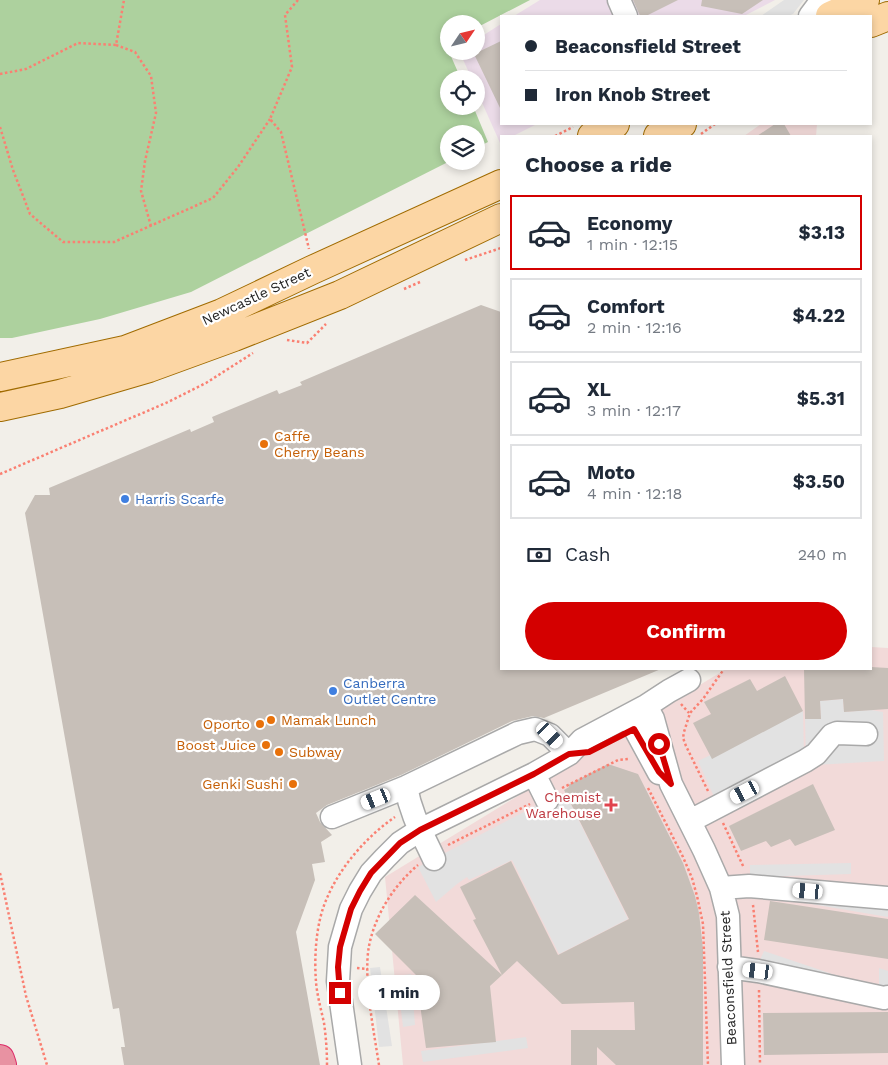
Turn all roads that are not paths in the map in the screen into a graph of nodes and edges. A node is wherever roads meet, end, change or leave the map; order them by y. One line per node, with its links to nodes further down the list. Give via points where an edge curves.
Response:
1 (618, 0): 3 (street)
2 (822, 0): 4 (street)
3 (626, 15)
4 (811, 15)
5 (613, 125): 6 (main road)
6 (594, 135)
7 (500, 184): 9 (main road, Newcastle Street, via 214,317 125,350)
8 (500, 220): 10 (main road, Newcastle Street, via 340,295 149,368)
9 (0, 377)
10 (60, 394): 11 (main road, Newcastle Street); 12 (main road)
11 (0, 407)
12 (0, 426)
13 (694, 674): 14 (street, via 669,691)
14 (640, 718): 16 (street, via 582,740); 18 (street, Beaconsfield Street); 18 (street, Beaconsfield Street, via 637,758)
15 (866, 734): 22 (street, via 832,735 816,754)
16 (569, 754): 17 (street); 19 (street, via 550,735 535,729 518,733)
17 (534, 774): 20 (street); 23 (street)
18 (671, 784): 22 (street, Beaconsfield Street)
19 (406, 787): 21 (street); 23 (street)
20 (546, 798)
21 (332, 817)
22 (690, 821): 25 (street, Beaconsfield Street)
23 (420, 830): 24 (street); 31 (street, via 400,843 371,873 351,909 344,930 338,981)
24 (433, 856)
25 (721, 888): 26 (street, via 749,886); 27 (street, Beaconsfield Street, via 728,916)
26 (888, 898)
27 (730, 968): 28 (street); 32 (street, Beaconsfield Street)
28 (888, 997)
29 (0, 1059): 30 (highway)
30 (2, 1065)
31 (350, 1065)
32 (732, 1065)

